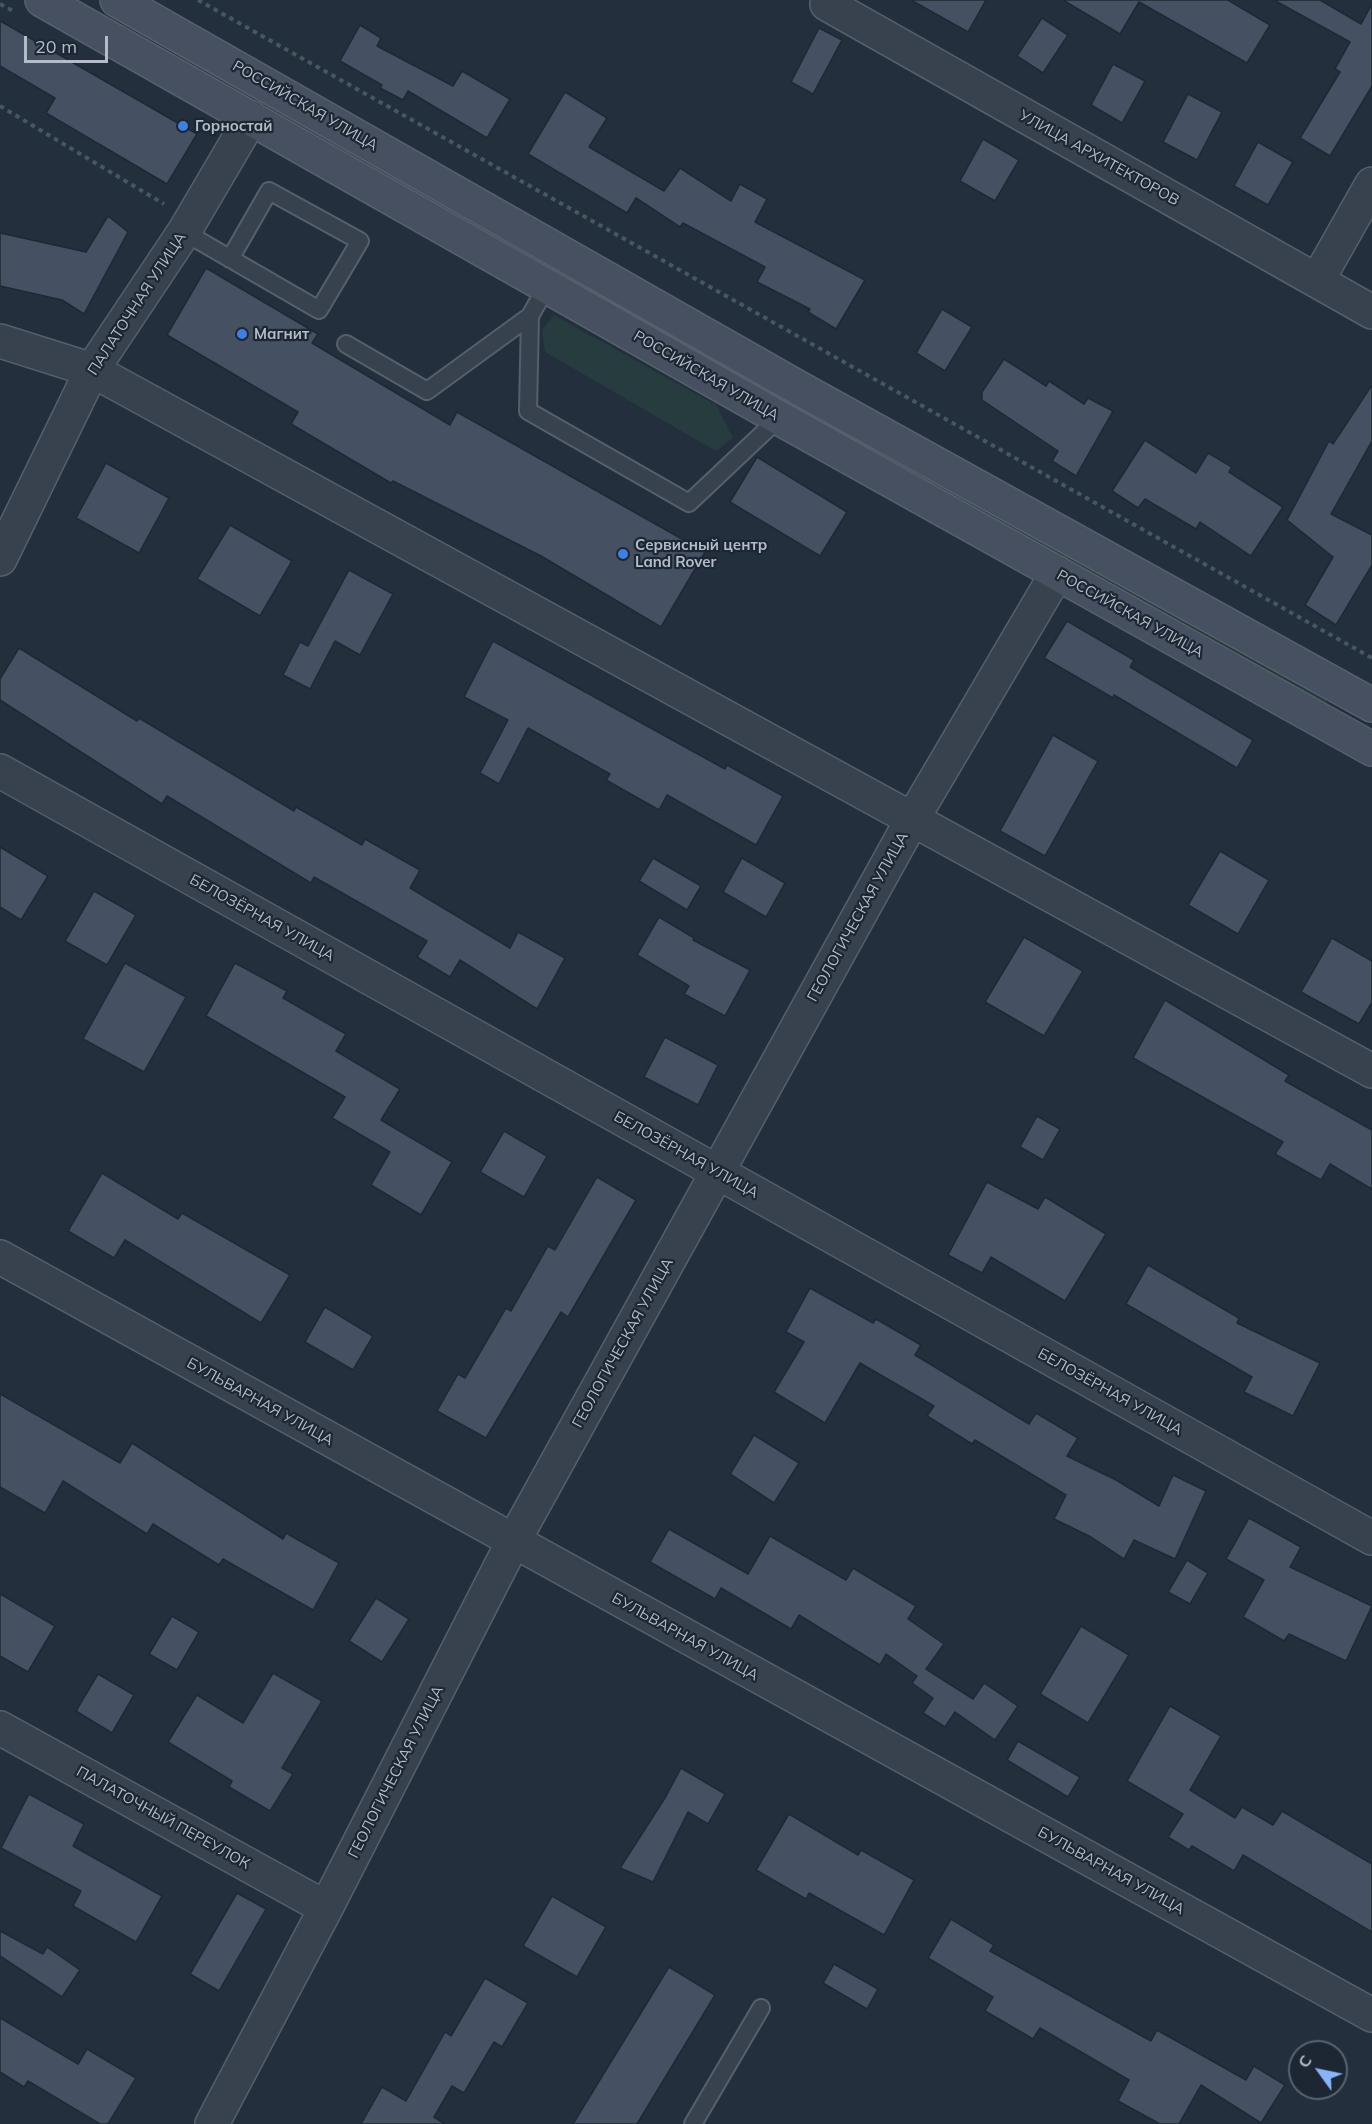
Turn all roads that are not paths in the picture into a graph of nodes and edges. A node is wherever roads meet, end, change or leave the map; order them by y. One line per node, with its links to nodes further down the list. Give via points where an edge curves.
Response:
1 (42, 0): 5 (main road, РОССИЙСКАЯ УЛИЦА)
2 (117, 0): 4 (main road, РОССИЙСКАЯ УЛИЦА)
3 (828, 2): 9 (street, УЛИЦА АРХИТЕКТОРОВ)
4 (269, 86): 5 (main road); 19 (main road, РОССИЙСКАЯ УЛИЦА, via 796,387)
5 (251, 118): 7 (street, ПАЛАТОЧНАЯ УЛИЦА); 10 (main road, РОССИЙСКАЯ УЛИЦА)
6 (1372, 184): 9 (street)
7 (188, 226): 8 (lane); 15 (street, ПАЛАТОЧНАЯ УЛИЦА)
8 (230, 258): 8 (lane, via 319,310 360,241 269,191)
9 (1317, 281): 11 (street, УЛИЦА АРХИТЕКТОРОВ)
10 (547, 286): 12 (lane); 16 (main road, РОССИЙСКАЯ УЛИЦА)
11 (1372, 312)
12 (530, 316): 14 (lane, via 427,391); 16 (lane, via 528,411 689,503)
13 (0, 341): 15 (street)
14 (346, 344)
15 (92, 370): 17 (street, ПАЛАТОЧНАЯ УЛИЦА); 22 (street)
16 (779, 418): 18 (main road, РОССИЙСКАЯ УЛИЦА)
17 (0, 559)
18 (1057, 573): 20 (main road, РОССИЙСКАЯ УЛИЦА); 22 (street, ГЕОЛОГИЧЕСКАЯ УЛИЦА)
19 (1372, 705)
20 (1372, 749)
21 (0, 771): 24 (street, БЕЛОЗЁРНАЯ УЛИЦА)
22 (913, 818): 23 (street); 24 (street, ГЕОЛОГИЧЕСКАЯ УЛИЦА)
23 (1372, 1071)
24 (718, 1172): 26 (street, БЕЛОЗЁРНАЯ УЛИЦА); 27 (street, ГЕОЛОГИЧЕСКАЯ УЛИЦА)
25 (0, 1257): 27 (street, БУЛЬВАРНАЯ УЛИЦА)
26 (1372, 1538)
27 (513, 1542): 29 (street, ГЕОЛОГИЧЕСКАЯ УЛИЦА); 31 (street, БУЛЬВАРНАЯ УЛИЦА)
28 (0, 1728): 29 (street, ПАЛАТОЧНЫЙ ПЕРЕУЛОК)
29 (326, 1908): 32 (street, ГЕОЛОГИЧЕСКАЯ УЛИЦА)
30 (761, 2008): 33 (lane)
31 (1372, 2015)
32 (212, 2124)
33 (693, 2124)

